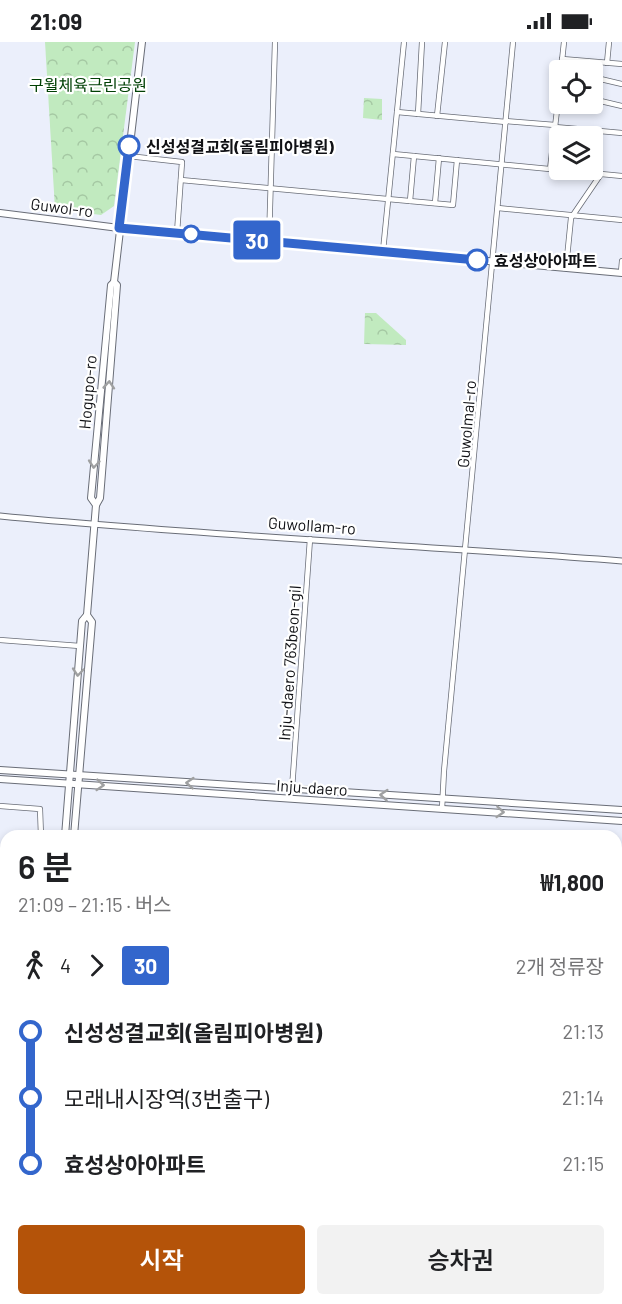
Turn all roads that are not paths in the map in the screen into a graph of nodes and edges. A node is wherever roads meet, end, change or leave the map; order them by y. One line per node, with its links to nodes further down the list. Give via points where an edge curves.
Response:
1 (142, 42): 26 (main road, Hogupo-ro)
2 (275, 42): 36 (street)
3 (404, 42): 17 (street)
4 (422, 42): 18 (street)
5 (445, 42): 20 (street)
6 (513, 42): 21 (street, Guwolmal-ro)
7 (564, 42): 9 (street)
8 (609, 42): 11 (street)
9 (562, 60)
10 (603, 63): 11 (street)
11 (607, 63): 12 (street)
12 (622, 64)
13 (603, 80): 14 (street)
14 (622, 84)
15 (603, 102): 16 (street)
16 (622, 106)
17 (397, 112): 18 (street); 25 (street)
18 (418, 114): 20 (street)
19 (556, 114): 22 (street)
20 (437, 116): 21 (street)
21 (506, 122): 22 (street); 30 (street, Guwolmal-ro)
22 (555, 126)
23 (603, 132): 24 (street)
24 (622, 134)
25 (393, 154): 27 (street); 37 (street)
26 (128, 156): 34 (street, via 182,162); 44 (main road, Hogupo-ro)
27 (414, 156): 28 (street); 38 (street)
28 (439, 158): 29 (street); 39 (street)
29 (458, 160): 30 (street); 39 (street, via 453,205)
30 (502, 164): 31 (street); 40 (street, Guwolmal-ro)
31 (549, 169)
32 (603, 174): 33 (street)
33 (622, 176)
34 (181, 180): 36 (street); 45 (street)
35 (597, 180): 42 (street)
36 (270, 189): 37 (street); 46 (street)
37 (389, 198): 38 (street); 47 (street)
38 (410, 201): 39 (street)
39 (435, 203)
40 (498, 208): 42 (street); 48 (street, Guwolmal-ro)
41 (0, 213): 44 (main road, Guwol-ro)
42 (574, 216): 43 (street); 50 (street)
43 (622, 220)
44 (119, 228): 45 (main road, Guwol-ro); 53 (main road, Hogupo-ro, via 100,498)
45 (177, 233): 46 (main road, Guwol-ro)
46 (269, 241): 47 (main road, Guwol-ro)
47 (383, 251): 48 (main road, Guwol-ro)
48 (493, 261): 50 (main road, Guwol-ro); 55 (street, Guwolmal-ro)
49 (622, 261): 51 (street)
50 (566, 268): 51 (main road, Guwol-ro)
51 (621, 273)
52 (0, 516): 53 (street, Guwollam-ro)
53 (93, 525): 54 (street, Guwollam-ro); 57 (main road, Hogupo-ro)
54 (310, 539): 55 (street, Guwollam-ro); 66 (street, Inju-daero 763beon-gil)
55 (466, 549): 56 (street, Guwollam-ro); 67 (street, Guwolmal-ro)
56 (622, 561)
57 (87, 615): 59 (main road, Hogupo-ro, via 82,621); 62 (main road, Hogupo-ro, via 92,622)
58 (0, 640): 59 (street)
59 (80, 646): 61 (main road, Hogupo-ro, one-way to 61)
60 (0, 770): 61 (main road, Inju-daero)
61 (70, 774): 62 (main road, Inju-daero); 64 (main road, Hogupo-ro)
62 (79, 775): 65 (main road, Hogupo-ro); 66 (main road, Inju-daero, one-way to 62)
63 (0, 779): 64 (main road, Inju-daero)
64 (69, 783): 65 (main road, Inju-daero); 73 (main road, Hogupo-ro)
65 (78, 783): 69 (main road, Inju-daero, one-way to 69); 74 (main road, Hogupo-ro)
66 (292, 789): 67 (main road, Inju-daero, one-way to 66)
67 (443, 799): 69 (street, Guwolmal-ro); 70 (main road, Inju-daero)
68 (0, 806): 72 (street, via 40,809)
69 (442, 809): 71 (main road, Inju-daero, one-way to 71)
70 (622, 810)
71 (622, 821)
72 (41, 830)
73 (65, 830)
74 (74, 830)

